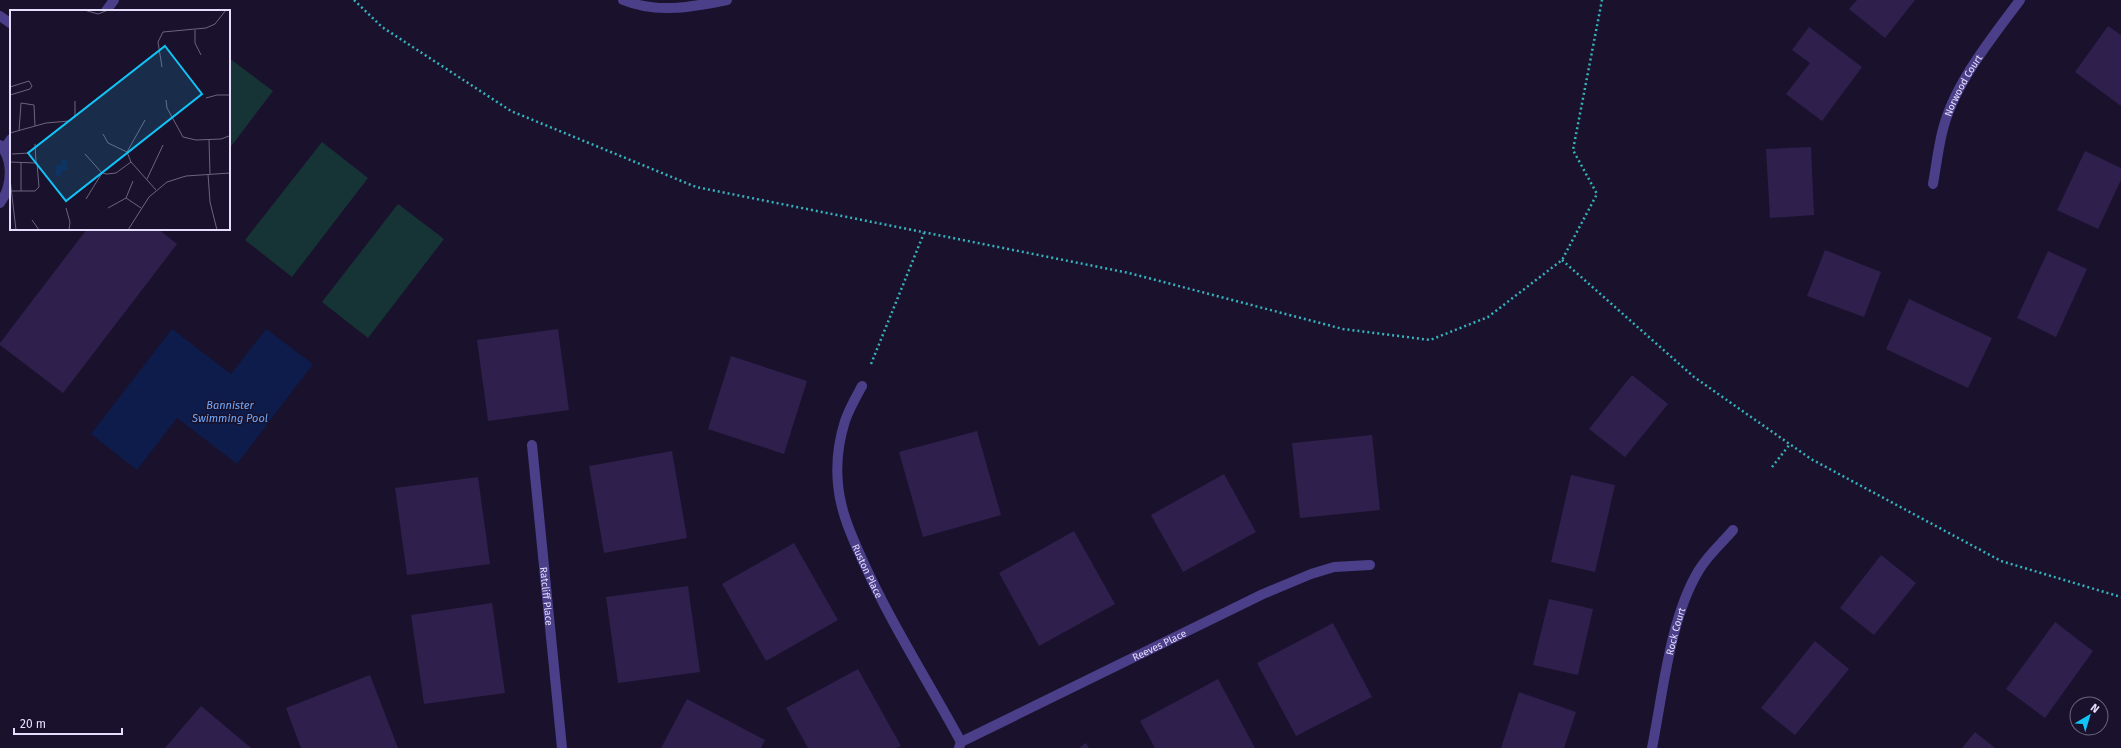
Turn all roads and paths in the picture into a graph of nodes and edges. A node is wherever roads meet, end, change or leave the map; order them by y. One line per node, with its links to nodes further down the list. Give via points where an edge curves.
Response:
1 (114, 0): 7 (street)
2 (354, 0): 14 (path, via 382,27 511,111 696,187)
3 (623, 0): 4 (street, via 635,5 660,9)
4 (727, 0)
5 (1602, 0): 15 (path, via 1573,150 1597,194)
6 (2020, 0): 12 (street, Norwood Court, via 1977,58 1955,99 1942,132)
7 (107, 10)
8 (0, 16): 9 (street)
9 (10, 23)
10 (10, 140): 11 (street)
11 (2, 147): 13 (street, via 10,166 9,186)
12 (1933, 184)
13 (0, 203)
14 (924, 233): 15 (path, via 1129,273 1343,329 1430,340 1488,318); 16 (path)
15 (1562, 260): 17 (path, via 1694,377)
16 (862, 386): 23 (street, Ruston Place, via 845,421 842,438 838,462 841,505 877,594)
17 (1790, 444): 19 (path); 22 (path, via 1811,459 2001,561)
18 (532, 445): 24 (street, Ratcliff Place)
19 (1772, 467)
20 (1733, 530): 25 (street, Rock Court, via 1700,569 1686,596 1676,624)
21 (1370, 565): 23 (street, Reeves Place, via 1334,567 1263,594)
22 (2121, 597)
23 (960, 745)
24 (562, 748)
25 (1652, 748)

